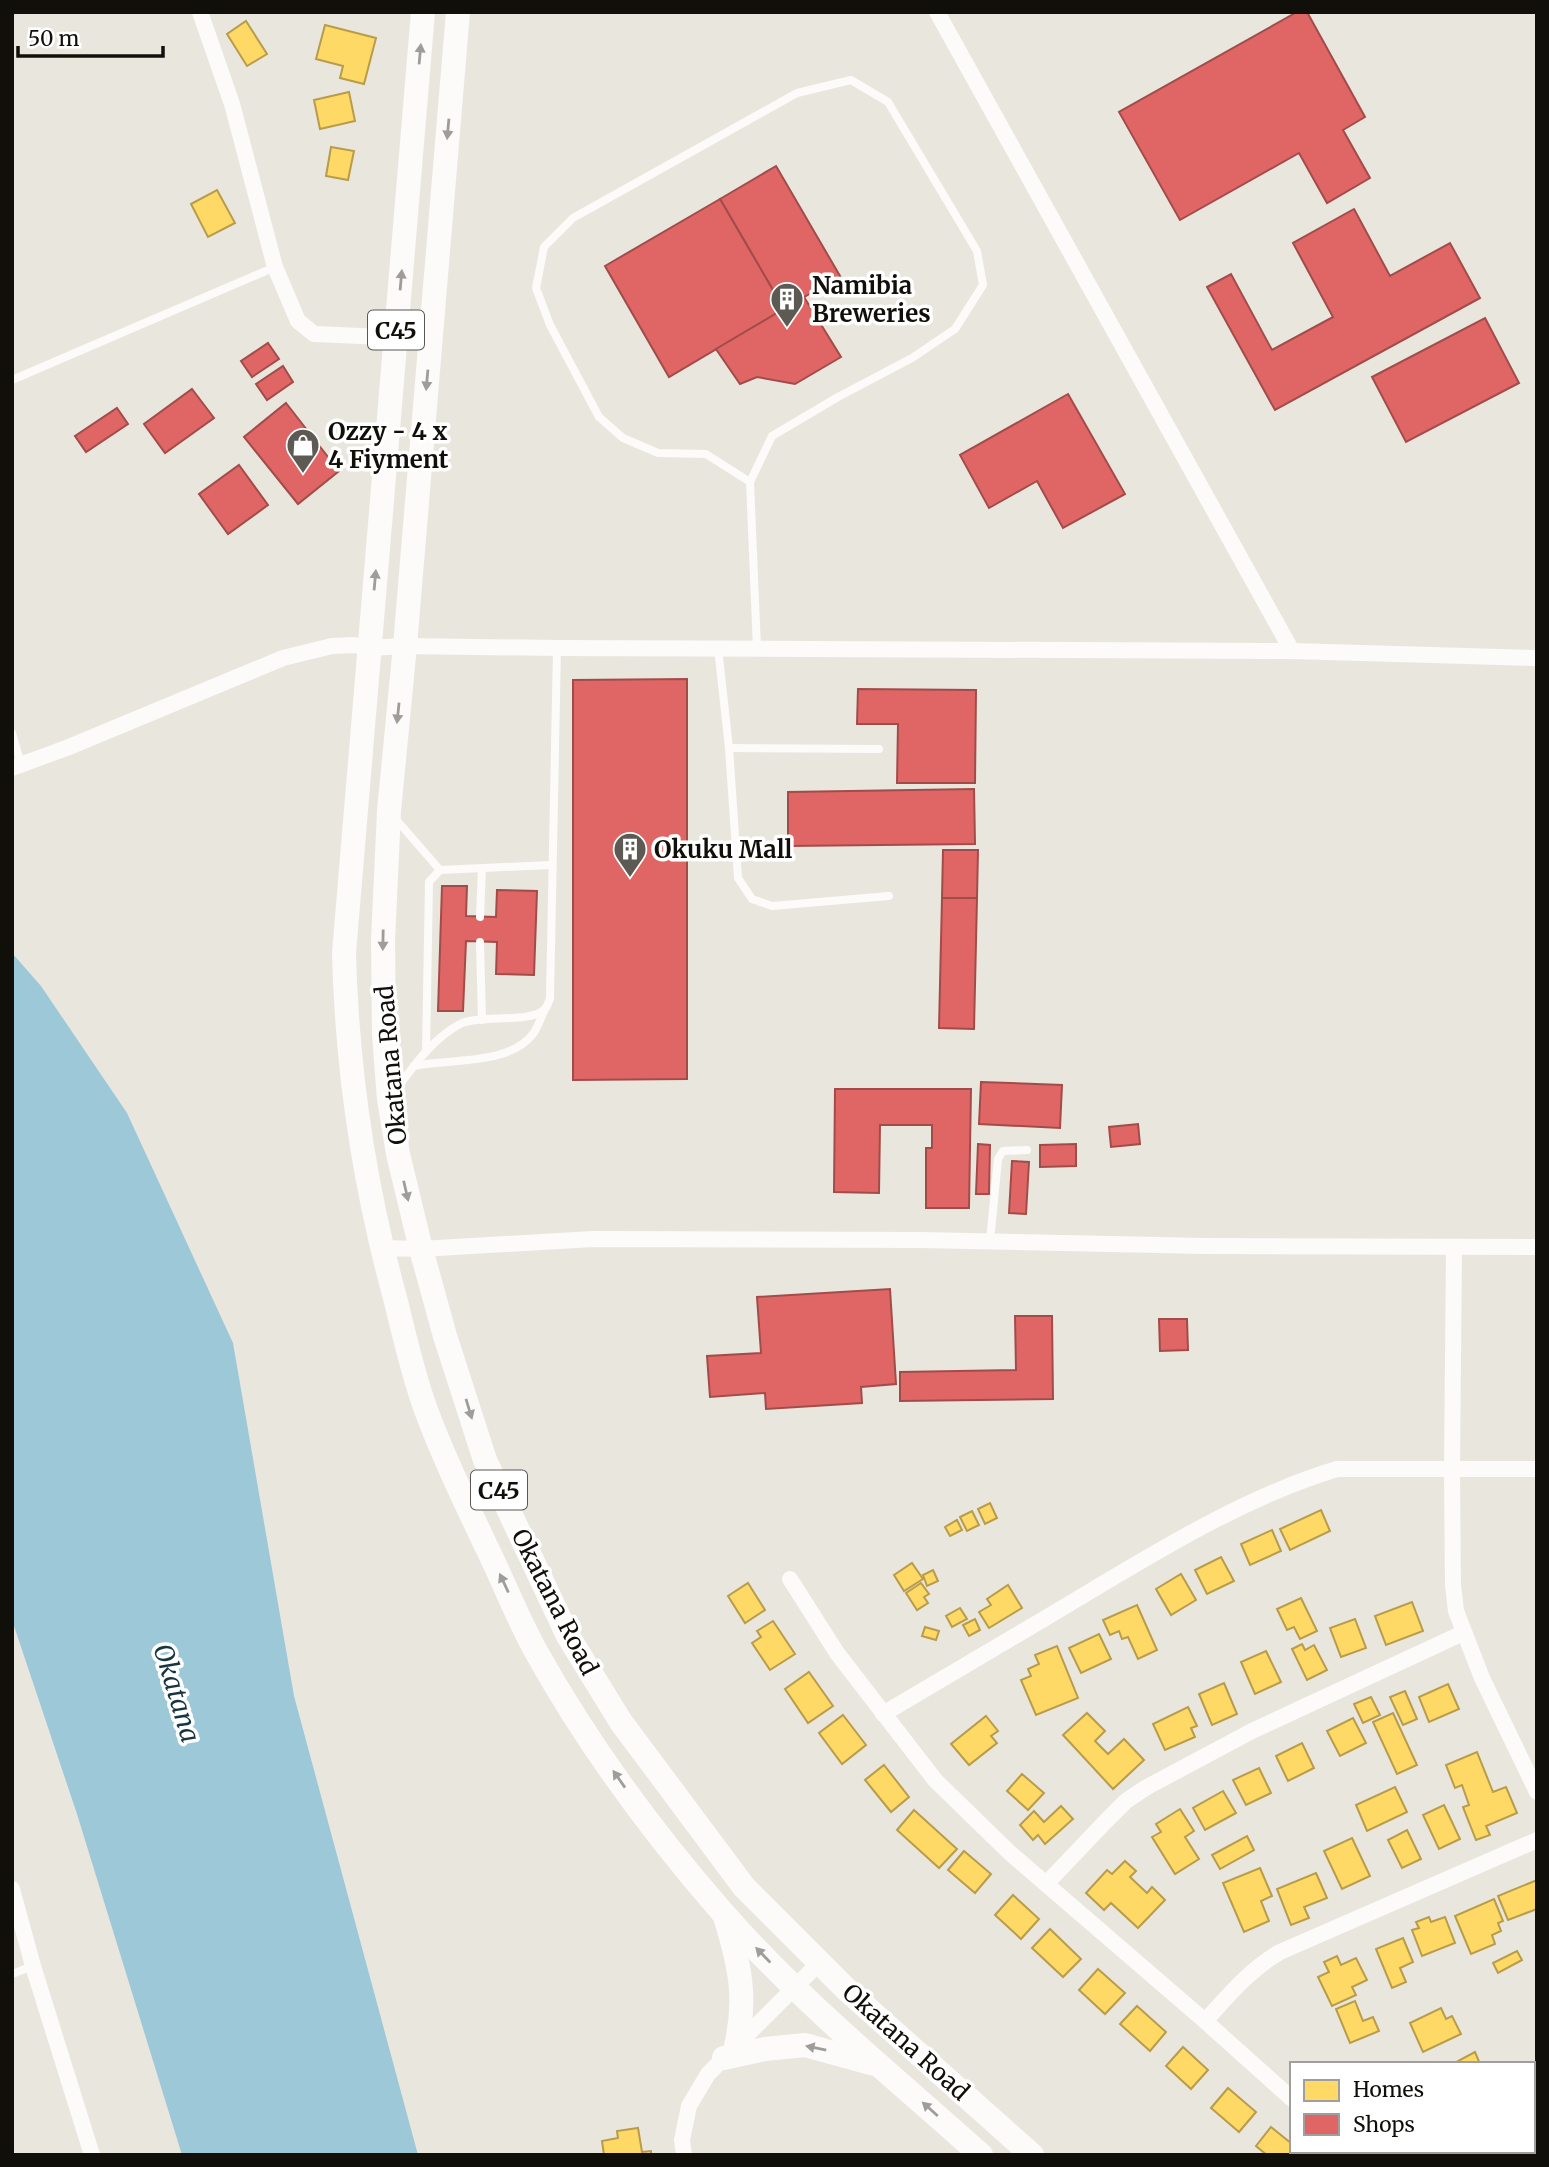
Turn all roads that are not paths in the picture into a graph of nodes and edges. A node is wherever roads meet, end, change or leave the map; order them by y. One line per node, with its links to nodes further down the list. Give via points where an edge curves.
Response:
1 (200, 12): 5 (street, via 232,104)
2 (423, 12): 6 (main road, C45, one-way to 2)
3 (458, 12): 7 (main road, C45, one-way to 7)
4 (937, 12): 15 (street)
5 (275, 267): 6 (street, via 298,321 314,334); 8 (lane)
6 (396, 336): 7 (street); 11 (main road, C45, one-way to 6)
7 (430, 339): 10 (main road, C45, one-way to 10)
8 (12, 380)
9 (750, 482): 9 (lane, via 772,436 955,329 983,285 977,251 888,102 851,80 797,93 573,218 544,247 536,288 550,325 600,417 622,438 658,453 706,454); 14 (lane)
10 (405, 646): 11 (street); 12 (street); 21 (main road, Okatana Road / C45, one-way to 21)
11 (369, 648): 20 (street, via 332,646 283,658); 37 (main road, Okatana Road / C45, via 344,965 357,1129)
12 (557, 648): 13 (street); 22 (lane)
13 (718, 648): 14 (street); 18 (lane)
14 (757, 648): 15 (street)
15 (1292, 651): 16 (street)
16 (1537, 658)
17 (12, 733): 20 (lane)
18 (729, 748): 19 (lane); 25 (lane, via 738,878 752,899 772,906)
19 (879, 749)
20 (17, 766)
21 (388, 811): 24 (lane); 32 (main road, Okatana Road / C45, one-way to 32, via 383,941)
22 (551, 865): 23 (lane); 28 (lane, via 550,999)
23 (482, 868): 24 (lane); 26 (lane)
24 (440, 870): 30 (lane, via 429,882)
25 (889, 896)
26 (480, 917)
27 (480, 942): 29 (lane)
28 (545, 1009): 29 (lane, via 534,1015); 31 (lane, via 533,1034 503,1055)
29 (482, 1020): 30 (lane, via 462,1023)
30 (426, 1052): 31 (lane)
31 (414, 1066): 32 (lane)
32 (389, 1099): 38 (main road, Okatana Road / C45, one-way to 38)
33 (1027, 1150): 34 (lane, via 1003,1151 998,1159)
34 (990, 1241): 35 (street); 38 (street, via 593,1239)
35 (1454, 1247): 36 (street); 40 (street)
36 (1537, 1247)
37 (381, 1248): 38 (street); 49 (main road, Okatana Road / C45, one-way to 37, via 647,1818 537,1653 426,1409)
38 (421, 1250): 50 (main road, Okatana Road / C45, one-way to 50, via 485,1460 568,1636 621,1722 744,1887)
39 (1537, 1469): 40 (street)
40 (1452, 1471): 42 (street, via 1453,1585); 43 (street, via 1337,1469 1284,1487 1172,1543)
41 (790, 1579): 43 (street)
42 (1463, 1633): 44 (street); 47 (street, via 1252,1731 1147,1787 1126,1801)
43 (883, 1714): 47 (street, via 935,1780)
44 (1530, 1759): 45 (street)
45 (1537, 1791)
46 (1537, 1840): 54 (street, via 1280,1952 1242,1979)
47 (1046, 1884): 54 (street)
48 (12, 1889): 51 (street)
49 (723, 1913): 53 (main road, Okatana Road / C45, one-way to 49); 55 (main road, via 738,1958 743,2001)
50 (819, 1963): 53 (street); 61 (main road, Okatana Road / C45)
51 (33, 1966): 52 (lane); 58 (street)
52 (12, 1974)
53 (794, 1987): 55 (street); 56 (main road, Okatana Road / C45)
54 (1205, 2021): 57 (street)
55 (730, 2052): 56 (main road, one-way to 55, via 805,2045); 59 (street, via 708,2074 689,2106 682,2140)
56 (881, 2066): 60 (main road, Okatana Road / C45, one-way to 56)
57 (1290, 2097)
58 (92, 2155)
59 (684, 2155)
60 (981, 2155)
61 (1032, 2155)

